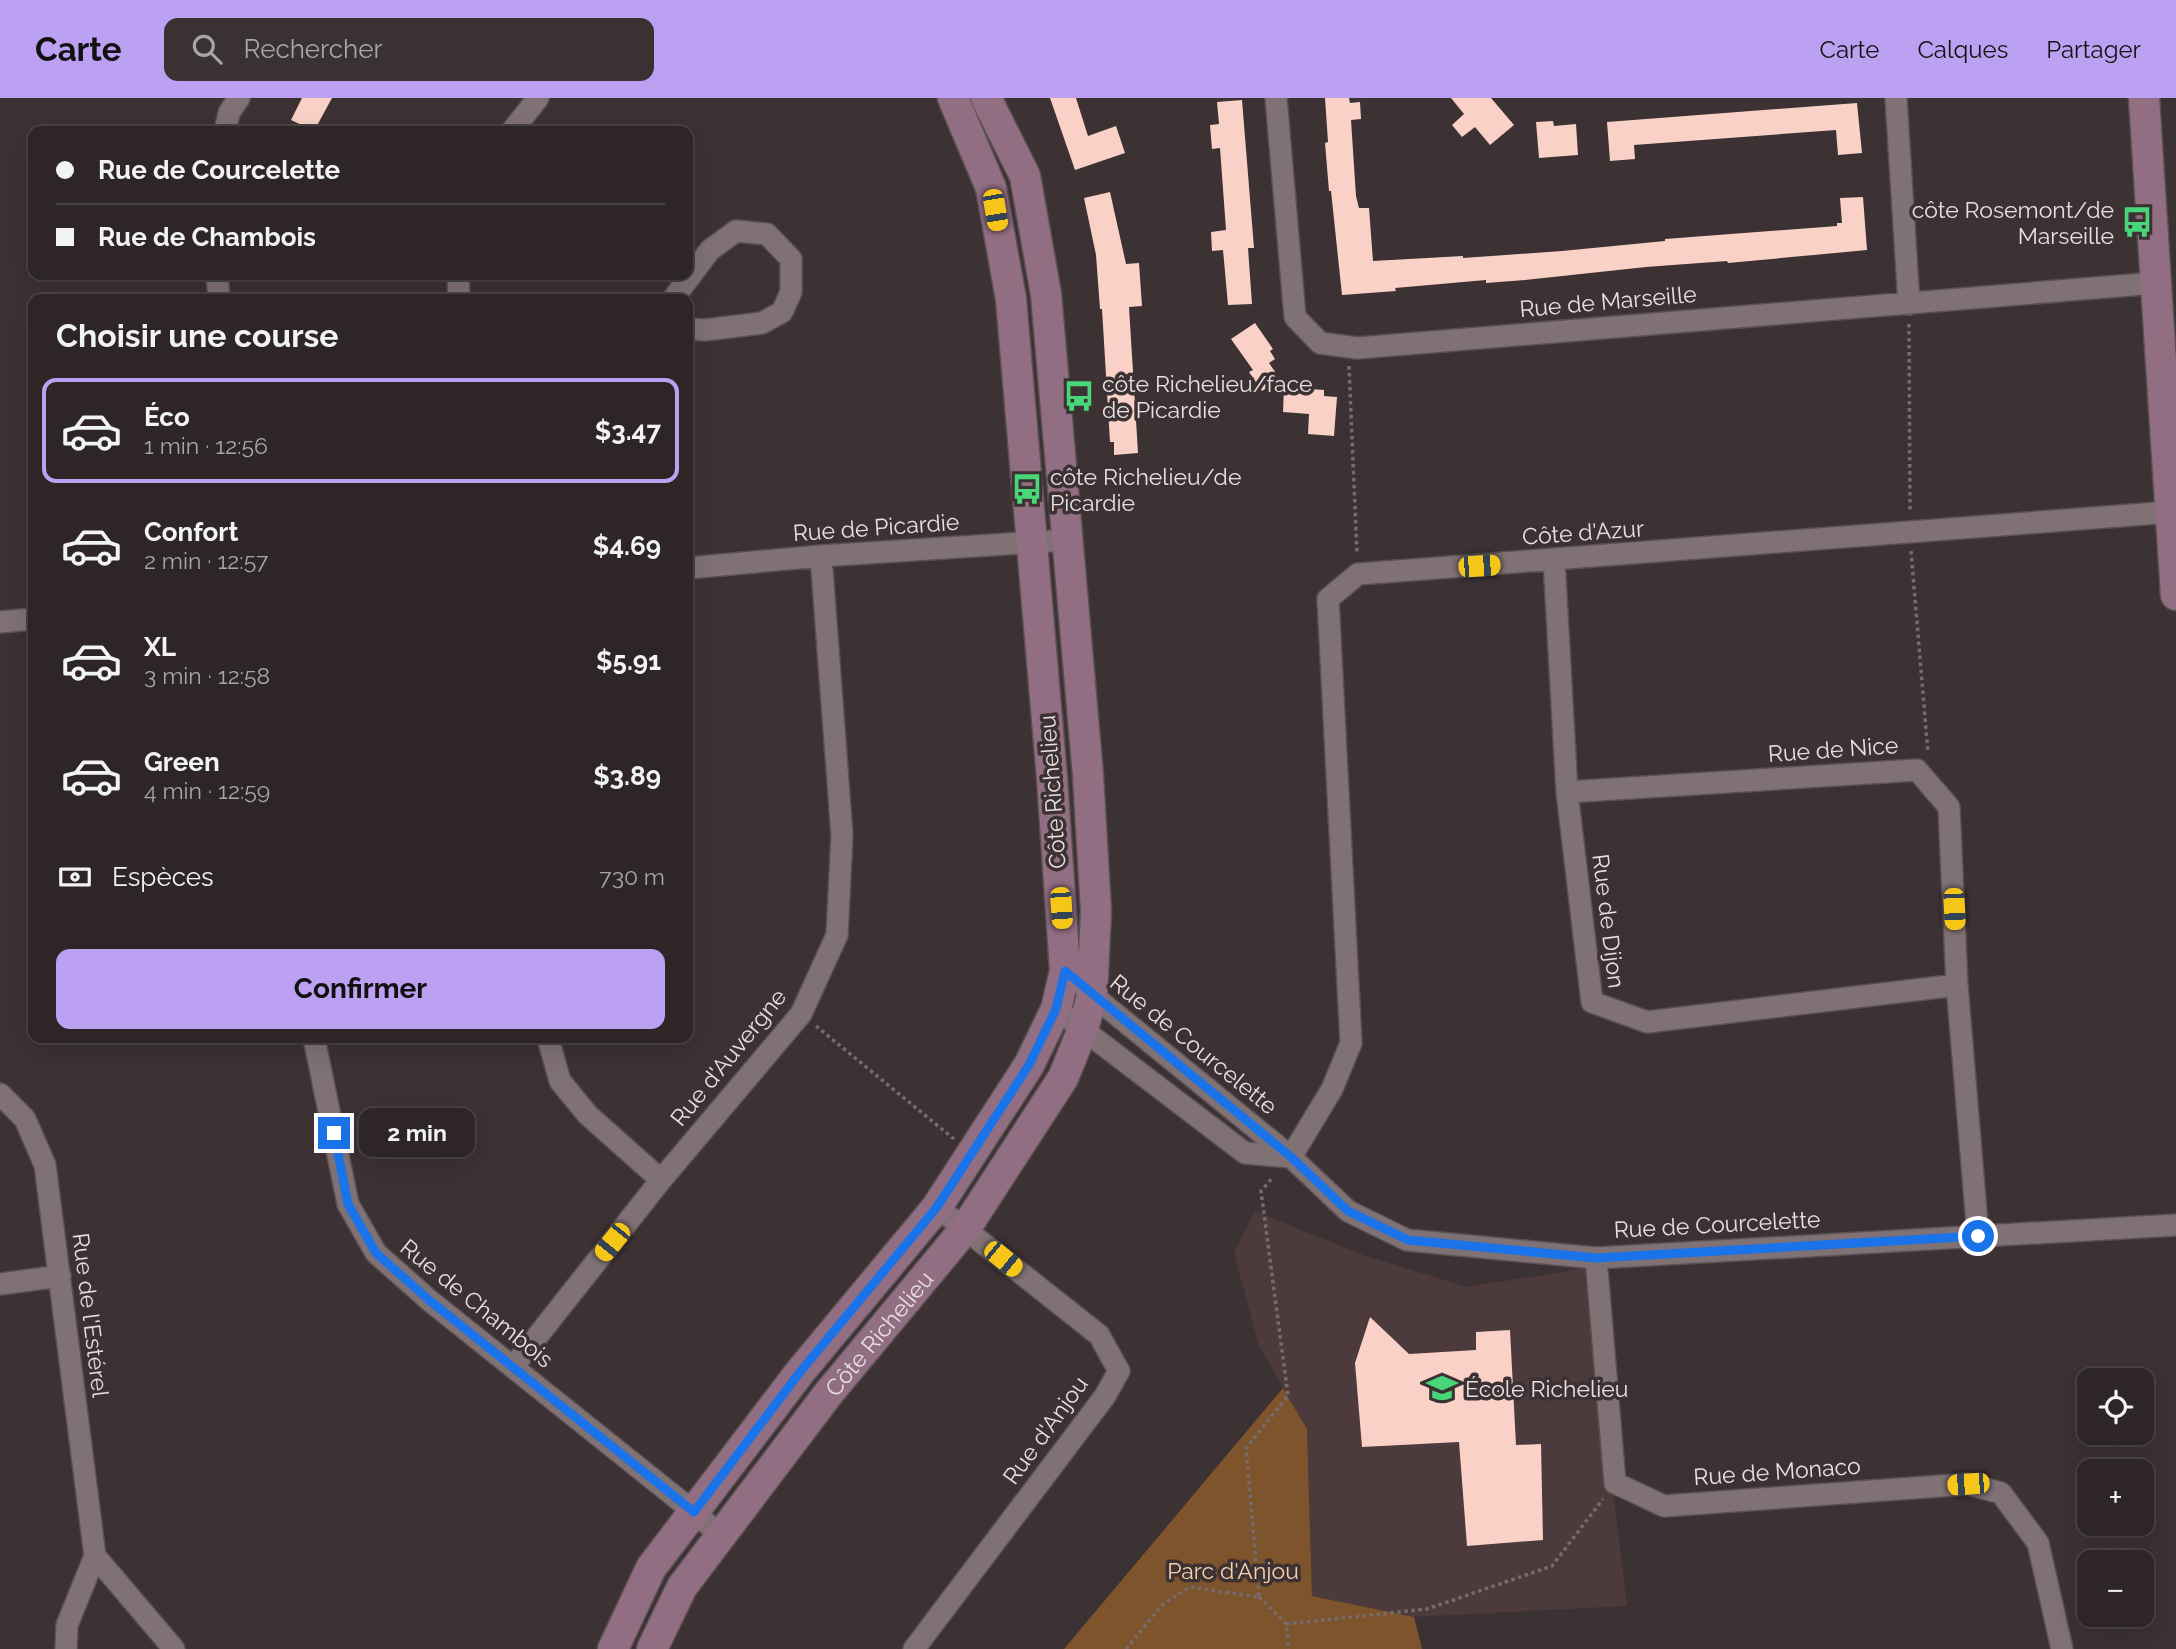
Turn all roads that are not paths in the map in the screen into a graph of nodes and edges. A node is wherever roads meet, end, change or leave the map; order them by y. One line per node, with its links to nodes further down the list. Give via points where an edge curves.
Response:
1 (239, 98): 8 (street)
2 (538, 98): 9 (street)
3 (953, 98): 18 (street, Côte Richelieu, via 991,188 1011,299)
4 (986, 98): 17 (street, Côte Richelieu, via 1025,176 1046,295)
5 (1276, 98): 14 (street, Rue de Marseille, via 1295,317 1320,343 1384,346)
6 (1896, 98): 14 (street)
7 (2144, 98): 12 (street)
8 (226, 126)
9 (516, 126)
10 (693, 273): 15 (street, via 710,250 736,232 767,234 791,259 792,292 782,312 762,323)
11 (687, 280): 13 (street)
12 (2156, 283): 14 (street, Rue de Marseille); 16 (street)
13 (677, 294)
14 (1909, 303)
15 (693, 329)
16 (2171, 512): 20 (street, Côte d'Azur); 22 (street)
17 (1068, 540): 18 (street, Rue de Picardie); 28 (street, Côte Richelieu, via 1096,911)
18 (1032, 543): 19 (street, Rue de Picardie); 26 (street, Côte Richelieu)
19 (821, 556): 21 (street, Rue de Picardie); 35 (street, Rue d'Auvergne, via 841,848 837,935 801,1014)
20 (1554, 560): 25 (street, Rue de Dijon); 34 (street, Côte d'Azur, via 1358,575 1328,599 1351,1043 1332,1089)
21 (693, 568)
22 (2176, 596)
23 (28, 619): 24 (street)
24 (0, 622)
25 (1567, 792): 27 (street, Rue de Nice, via 1917,770 1949,807); 27 (street, Rue de Dijon, via 1592,1002 1647,1022)
26 (1065, 971): 28 (street, Rue de Courcelette); 29 (street, Côte Richelieu)
27 (1957, 985): 39 (street, Rue de Nice)
28 (1092, 996): 30 (street, Côte Richelieu); 34 (street, Rue de Courcelette)
29 (1056, 1009): 30 (street); 36 (street, Côte Richelieu, via 1029,1065)
30 (1083, 1029): 34 (street, via 1245,1153); 38 (street, Côte Richelieu, via 1063,1078)
31 (315, 1043): 43 (street, Rue de Chambois, via 348,1204 376,1253)
32 (549, 1043): 35 (street, via 560,1081 588,1115)
33 (0, 1094): 41 (street, Rue de l'Estérel, via 25,1119 45,1165)
34 (1291, 1157): 40 (street, Rue de Courcelette, via 1348,1211 1408,1240)
35 (661, 1180): 43 (street, Rue d'Auvergne)
36 (937, 1207): 38 (street, Rue d'Anjou); 44 (street, Côte Richelieu, via 800,1372)
37 (2176, 1225): 39 (street, Rue de Courcelette)
38 (965, 1229): 45 (street, Côte Richelieu, via 828,1394); 51 (street, Rue d'Anjou, via 1099,1335 1119,1371 1105,1396)
39 (1978, 1236): 40 (street, Rue de Courcelette)
40 (1596, 1258): 52 (street, Rue de Monaco, via 1615,1483 1664,1506 1968,1484 2001,1493 2038,1543)
41 (60, 1276): 42 (street); 46 (street, Rue de l'Estérel)
42 (0, 1284)
43 (513, 1367): 44 (street, Rue de Chambois)
44 (694, 1512): 45 (street, Rue de Chambois); 49 (street, Côte Richelieu, via 651,1568)
45 (721, 1536): 50 (street, Côte Richelieu, via 682,1587)
46 (95, 1556): 47 (street, Rue de l'Estérel, via 66,1625); 48 (street)
47 (66, 1649)
48 (174, 1649)
49 (613, 1649)
50 (652, 1649)
51 (914, 1649)
52 (2062, 1649)

